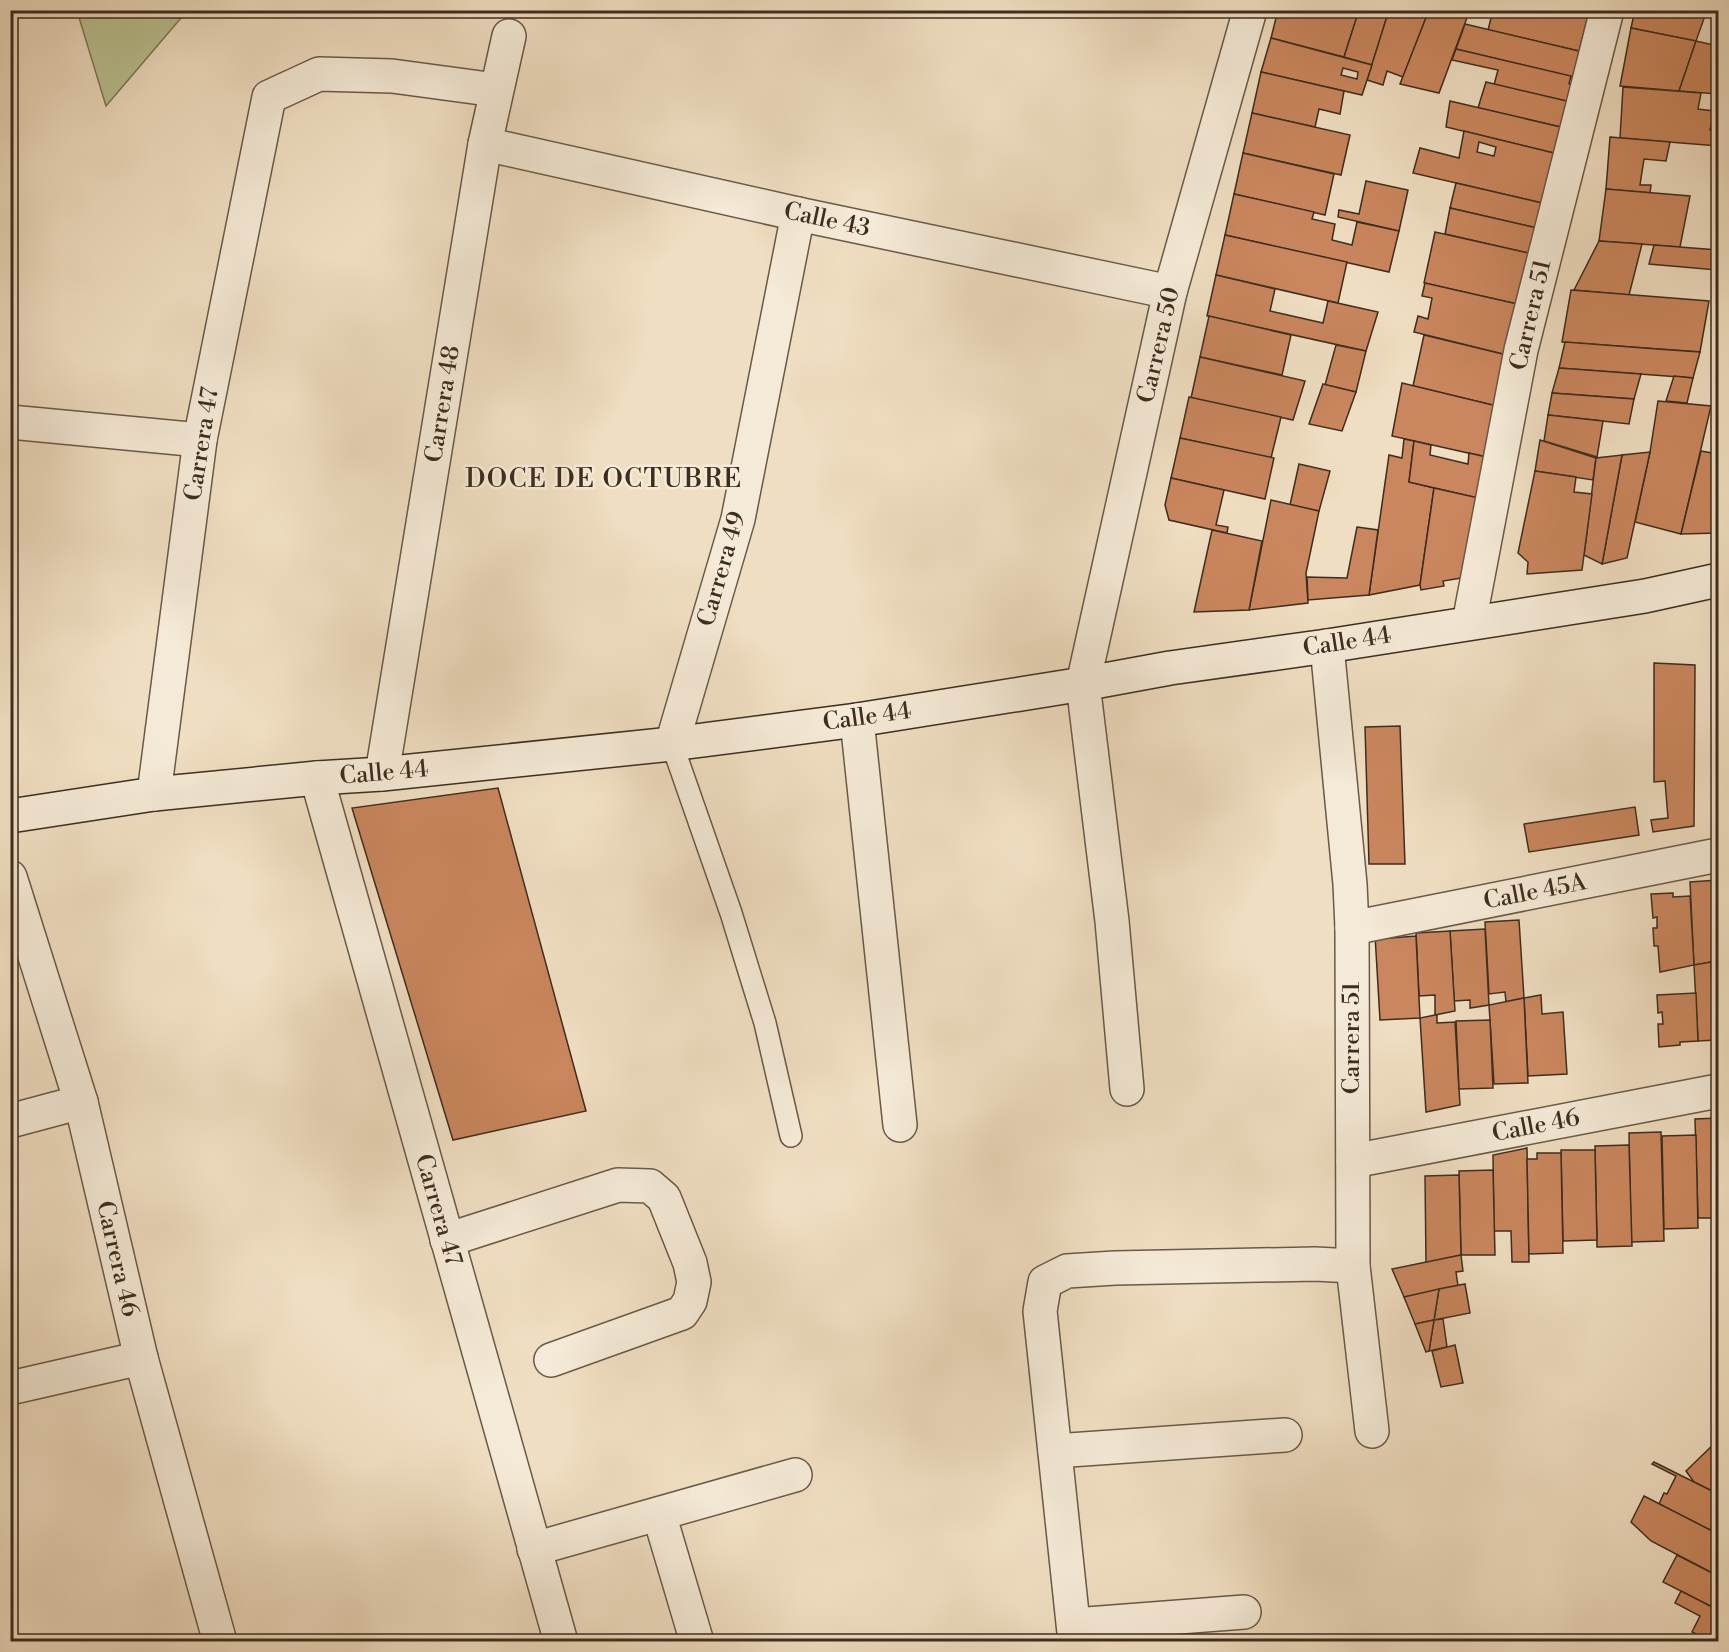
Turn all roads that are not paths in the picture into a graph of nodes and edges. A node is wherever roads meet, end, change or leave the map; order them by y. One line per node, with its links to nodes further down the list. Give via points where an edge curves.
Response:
1 (1250, 10): 7 (street, Carrera 50)
2 (1607, 10): 11 (street, Carrera 51, via 1521,350)
3 (509, 36): 4 (street, Carrera 48)
4 (496, 90): 5 (street, Carrera 48); 9 (street, Carrera 47, via 392,76 319,74 269,97)
5 (485, 144): 6 (street, Calle 43); 16 (street, Carrera 48)
6 (798, 214): 7 (street, Calle 43); 15 (street, Carrera 49, via 738,519)
7 (1170, 292): 13 (street, Carrera 50)
8 (10, 422): 9 (street)
9 (200, 440): 18 (street, Carrera 47)
10 (1719, 580): 11 (street, Calle 44, via 1645,596)
11 (1469, 623): 12 (street, Calle 44)
12 (1327, 646): 13 (street, Calle 44); 22 (street, Carrera 51)
13 (1083, 684): 14 (street, Calle 44); 23 (street, Carrera 50, via 1112,921)
14 (856, 720): 15 (street, Calle 44); 27 (street)
15 (672, 744): 16 (street, Calle 44); 28 (lane, via 765,1023)
16 (382, 774): 17 (street, Calle 44)
17 (317, 778): 18 (street, Calle 44); 30 (street, Carrera 47)
18 (154, 794): 19 (street, Calle 44)
19 (10, 816)
20 (1719, 855): 22 (street, Calle 45A)
21 (10, 877): 25 (street, Carrera 46)
22 (1352, 928): 29 (street, Carrera 51)
23 (1127, 1089)
24 (1719, 1091): 29 (street, Calle 46)
25 (81, 1102): 26 (street); 32 (street, Carrera 46)
26 (10, 1121)
27 (900, 1125)
28 (791, 1136)
29 (1353, 1161): 31 (street, Carrera 51)
30 (447, 1240): 33 (street, via 618,1185 650,1186 664,1198 694,1282 690,1301 682,1313); 40 (street, Carrera 47)
31 (1353, 1266): 35 (street, Carrera 51); 37 (street, via 1115,1268 1067,1271 1045,1282 1040,1311)
32 (141, 1358): 34 (street); 43 (street, Carrera 46)
33 (551, 1360)
34 (10, 1388)
35 (1372, 1431)
36 (1285, 1435): 37 (street)
37 (1055, 1451): 42 (street)
38 (795, 1475): 39 (street)
39 (659, 1514): 40 (street); 45 (street)
40 (534, 1549): 44 (street, Carrera 47)
41 (1244, 1612): 42 (street)
42 (1074, 1633)
43 (211, 1640)
44 (561, 1641)
45 (697, 1641)

